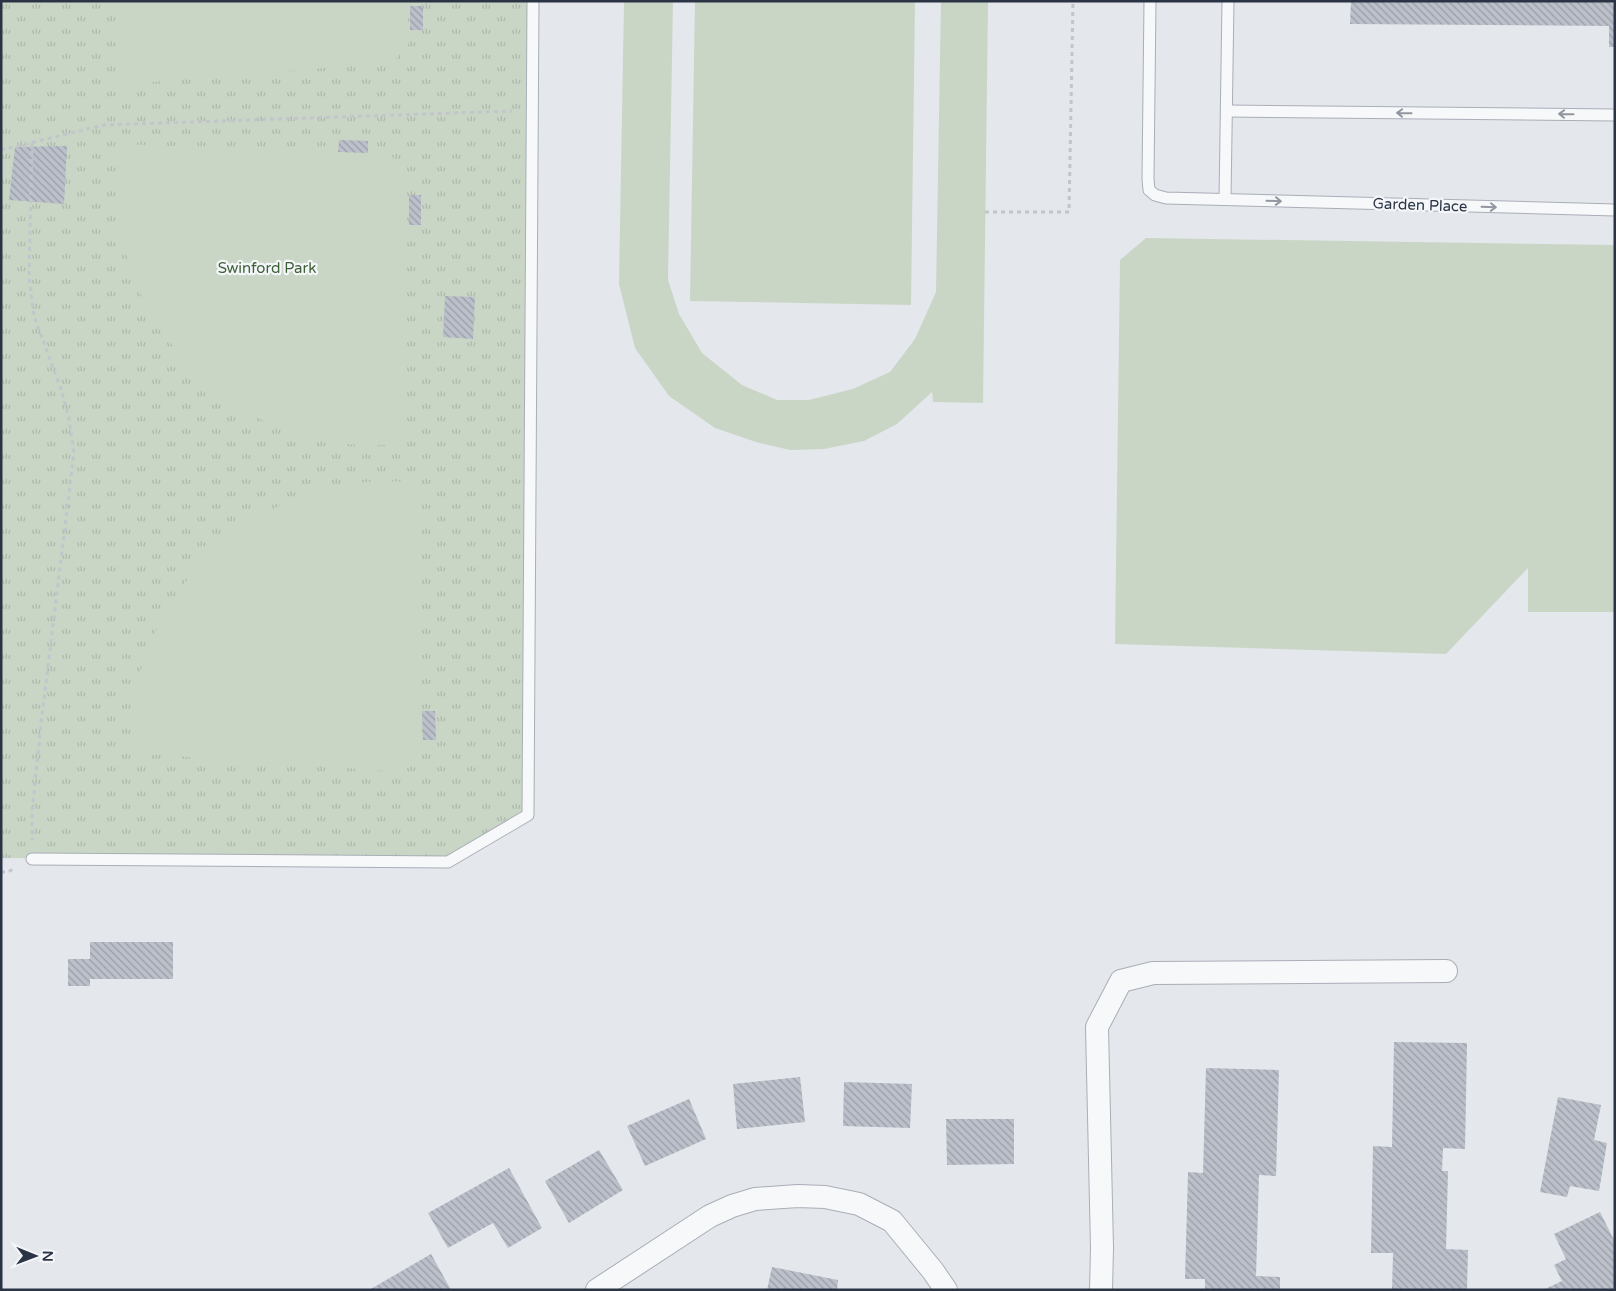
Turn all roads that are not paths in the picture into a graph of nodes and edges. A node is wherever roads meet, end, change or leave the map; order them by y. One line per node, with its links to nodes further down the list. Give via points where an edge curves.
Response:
1 (534, 1): 8 (lane, via 528,815 448,862)
2 (1150, 1): 6 (lane, Garden Place, via 1149,190 1166,198)
3 (1228, 1): 4 (lane)
4 (1227, 111): 5 (lane, one-way to 4); 6 (lane)
5 (1615, 115)
6 (1226, 199): 7 (lane, Garden Place, one-way to 7)
7 (1615, 210)
8 (32, 858)
9 (1446, 971): 12 (street, via 1154,973 1121,981 1097,1027)
10 (597, 1290): 11 (street, via 710,1216 755,1199 798,1196 825,1197 859,1204 892,1222)
11 (946, 1290)
12 (1100, 1290)

